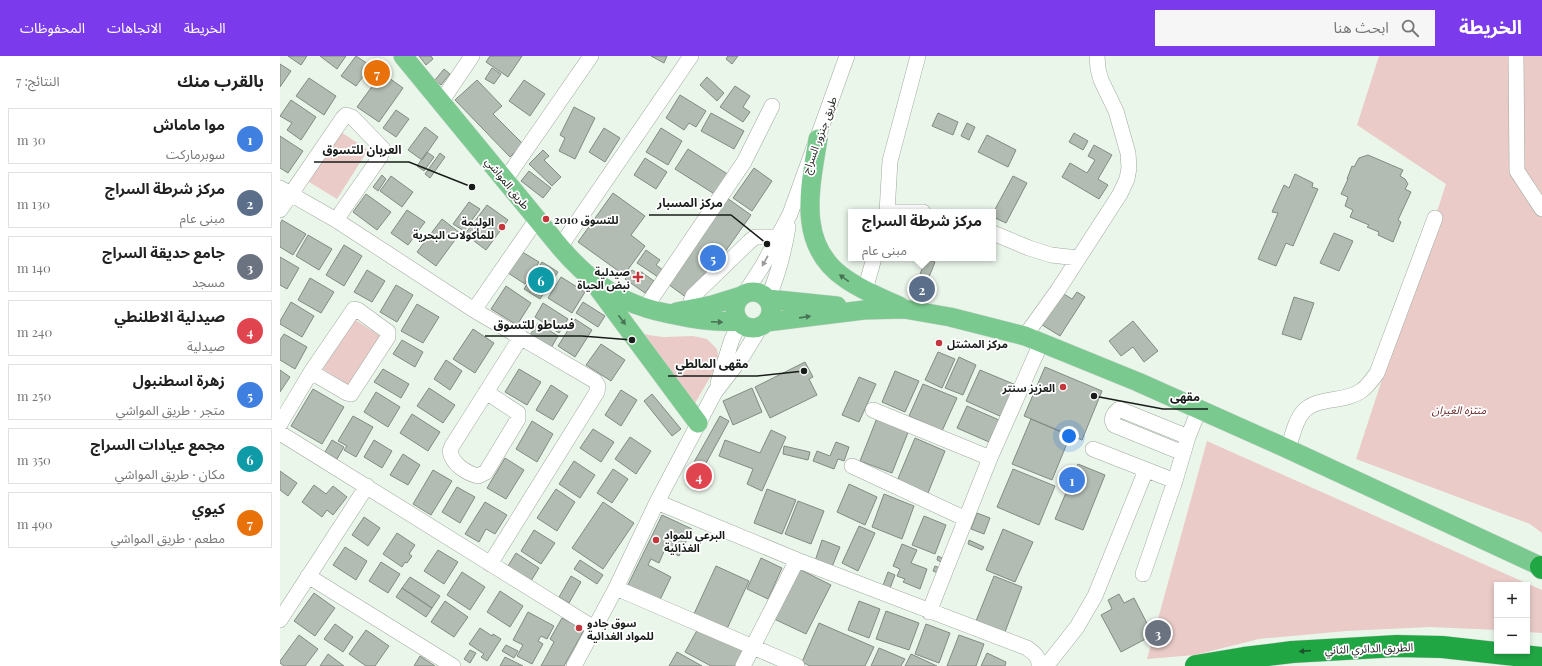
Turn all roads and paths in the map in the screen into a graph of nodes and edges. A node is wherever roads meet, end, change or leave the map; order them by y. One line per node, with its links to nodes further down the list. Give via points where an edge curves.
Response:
1 (403, 56): 9 (main road, طريق المواشي)
2 (472, 56): 9 (street)
3 (591, 56): 12 (street)
4 (691, 56): 23 (street)
5 (847, 56): 11 (street, طريق جنزور السراج)
6 (918, 56): 14 (street, via 890,161)
7 (1097, 56): 24 (street, via 1098,70 1116,111 1128,153 1129,168 1120,194)
8 (1516, 56): 16 (street, via 1517,171)
9 (441, 102): 12 (main road, طريق المواشي)
10 (772, 106): 30 (street, via 744,162)
11 (818, 139): 17 (street, طريق جنزور السراج); 27 (main road, one-way to 11, via 834,270 822,256 813,238 809,216)
12 (505, 180): 19 (main road, طريق المواشي)
13 (285, 191): 15 (street); 20 (street); 20 (street, via 343,118 346,115 352,117 383,149)
14 (887, 209)
15 (280, 210)
16 (1542, 210)
17 (790, 214): 22 (street, طريق جنزور السراج); 29 (street, طريق جنزور السراج, via 785,248)
18 (1435, 218): 49 (street, via 1377,373 1370,384 1359,392 1308,407 1298,419)
19 (537, 219): 23 (main road, طريق المواشي); 32 (street)
20 (336, 220): 32 (street)
21 (996, 234): 24 (street, via 1051,255)
22 (778, 237): 28 (street, طريق جنزور السراج, one-way to 28); 33 (street, via 755,238 749,242 693,296)
23 (560, 247): 26 (main road, طريق المواشي)
24 (1078, 258): 39 (street, via 1058,290)
25 (873, 261): 27 (street)
26 (590, 277): 30 (main road, طريق المواشي, via 615,294); 45 (main road, one-way to 45)
27 (865, 290): 31 (main road)
28 (743, 294): 29 (main road, via 755,291); 33 (main road, طريق المواشي); 36 (main road, via 735,308)
29 (768, 299): 34 (main road); 37 (main road, via 772,308 770,318)
30 (646, 308): 35 (main road, طريق المواشي)
31 (904, 309): 34 (main road); 39 (main road, via 950,317)
32 (474, 310): 38 (street)
33 (690, 310): 35 (main road, طريق المواشي)
34 (864, 310): 37 (main road, one-way to 34)
35 (669, 314): 36 (main road, طريق المواشي, one-way to 36, via 707,322)
36 (739, 322): 37 (main road, via 752,328); 42 (street)
37 (764, 324): 42 (street)
38 (521, 338): 41 (street); 59 (street, via 595,381 598,386 597,392)
39 (1033, 340): 44 (main road, via 1138,382); 51 (street)
40 (311, 372): 40 (street, via 354,309 388,332 388,337 351,394); 46 (street)
41 (486, 392): 41 (street, via 450,451 453,461 478,476 486,472 518,419 518,413)
42 (715, 392): 45 (street)
43 (873, 410): 51 (street)
44 (1199, 410): 47 (street); 49 (main road)
45 (698, 422): 56 (street)
46 (281, 433): 55 (street)
47 (1188, 437): 50 (street); 50 (street, via 1119,409 1113,415 1114,425)
48 (1092, 449): 53 (street)
49 (1288, 449): 60 (main road)
50 (1183, 453): 54 (street)
51 (990, 458): 57 (street)
52 (852, 466): 57 (street)
53 (1146, 470): 54 (street); 73 (street, via 1095,596 1077,627)
54 (1174, 481): 61 (street)
55 (367, 486): 59 (street); 62 (street)
56 (658, 502): 58 (street); 63 (street)
57 (966, 519): 64 (street)
58 (797, 560): 64 (street); 70 (street)
59 (490, 564): 66 (street)
60 (1540, 564)
61 (1143, 574)
62 (308, 576): 65 (street); 75 (street)
63 (616, 588): 66 (street); 70 (street)
64 (930, 612): 72 (street)
65 (280, 620)
66 (594, 628): 76 (street)
67 (1494, 642): 71 (highway)
68 (1530, 642): 69 (highway)
69 (1542, 643)
70 (753, 647): 77 (street); 78 (street)
71 (1442, 647): 74 (highway, الطريق الدائري الثاني); 81 (highway, الطريق الدائري الثاني, one-way to 81, via 1342,648 1244,658)
72 (1027, 648): 73 (street); 79 (street, via 1036,654)
73 (1056, 654): 80 (street)
74 (1542, 658)
75 (453, 666)
76 (574, 666)
77 (743, 666)
78 (797, 666)
79 (1039, 666)
80 (1044, 666)
81 (1196, 666)

